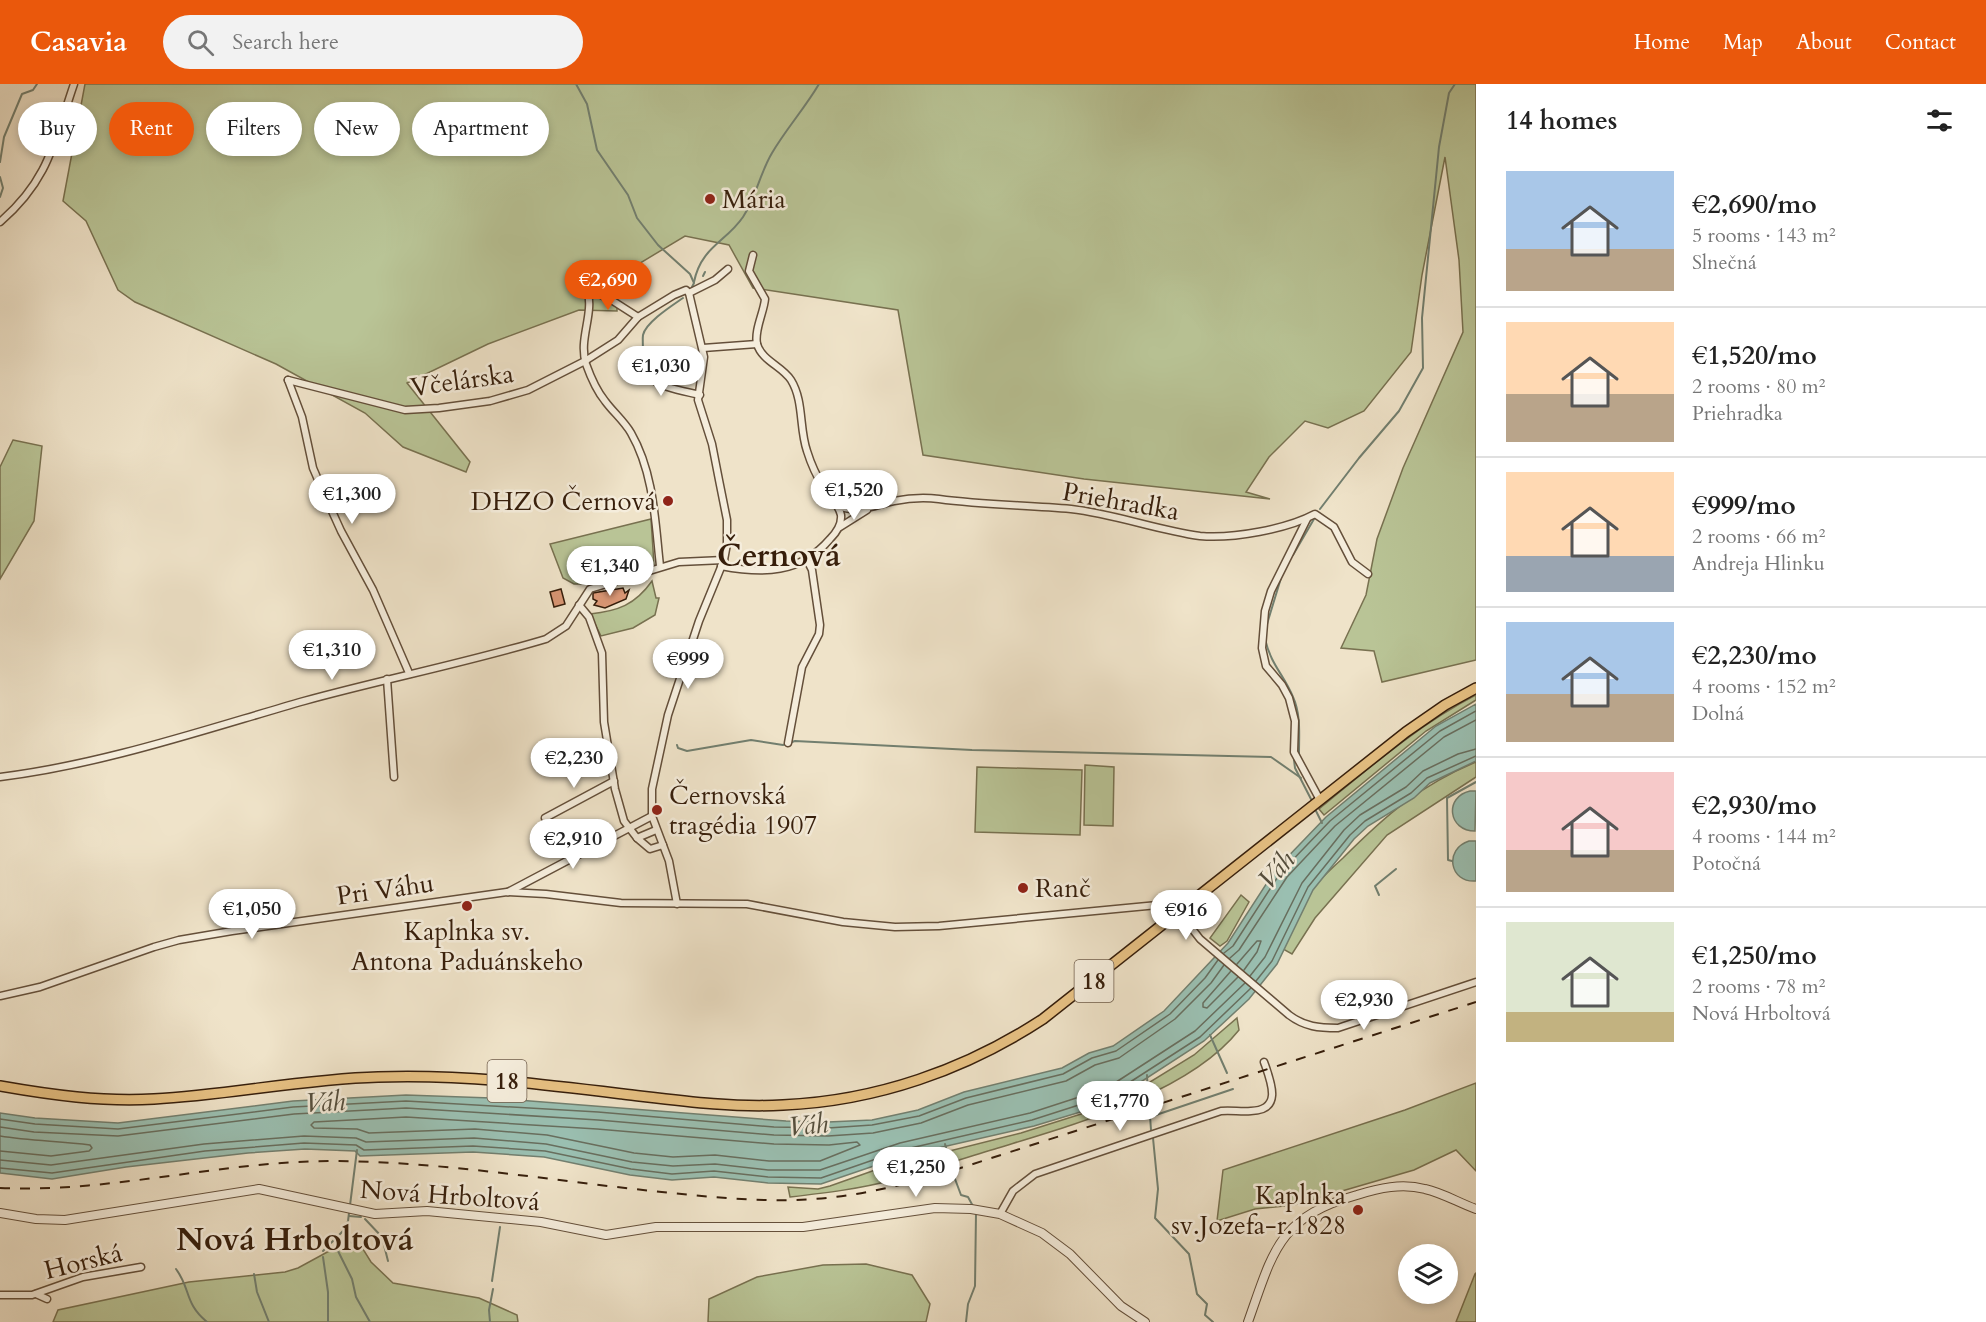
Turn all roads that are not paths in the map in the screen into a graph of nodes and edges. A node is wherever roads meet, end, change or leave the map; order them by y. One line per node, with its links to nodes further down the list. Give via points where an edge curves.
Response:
1 (74, 84): 2 (street, via 40,178)
2 (0, 222)
3 (753, 255): 7 (street, via 750,271 765,299)
4 (728, 269): 5 (street, Včelárska, via 715,280)
5 (688, 292): 6 (street, Včelárska, via 674,295); 8 (street)
6 (638, 317): 9 (street, Včelárska, via 618,340); 9 (street, via 587,288 591,300 583,345)
7 (757, 344): 8 (street); 12 (street, via 766,358 790,378 808,453)
8 (703, 348): 11 (street)
9 (585, 361): 18 (street, via 594,385 630,430 639,448 652,494); 21 (street, Včelárska, via 528,390 490,402 439,408 405,410 288,380 302,417 313,468 341,531 374,590)
10 (643, 368): 11 (street, via 654,380)
11 (699, 398): 17 (street, via 727,520)
12 (837, 505): 13 (street, Priehradka, via 846,509); 15 (street)
13 (876, 506): 14 (street, Priehradka, via 926,498 1070,509 1201,536 1245,533); 15 (street)
14 (1307, 519): 19 (street, Priehradka, via 1316,514 1330,522 1352,562); 28 (street, via 1271,591 1262,648 1263,661 1282,684 1292,706 1294,754)
15 (840, 527): 16 (street)
16 (807, 560): 17 (street, via 768,571); 24 (street, via 820,626 802,668)
17 (723, 563): 18 (street, via 680,562); 29 (street, via 668,716 654,780)
18 (660, 566): 20 (street, via 590,589)
19 (1368, 574)
20 (579, 605): 21 (street, via 566,626 546,639); 27 (street, via 589,617 602,653 604,722)
21 (409, 674): 22 (street)
22 (387, 680): 25 (street, via 133,752); 26 (street)
23 (1476, 688): 28 (main road, 18, via 1432,713)
24 (788, 743)
25 (0, 777)
26 (394, 777)
27 (614, 782): 30 (street); 31 (street)
28 (1316, 804): 37 (main road, 18)
29 (652, 816): 31 (street); 32 (street)
30 (545, 818)
31 (628, 828): 33 (street); 35 (street)
32 (656, 830): 33 (street); 34 (street)
33 (637, 838): 34 (street, via 650,849)
34 (663, 846): 36 (street)
35 (507, 892): 36 (street, Pri Váhu); 39 (street, Pri Váhu, via 179,940 40,987)
36 (677, 904): 37 (street, Pri Váhu, via 747,904 843,922 895,927 1163,903)
37 (1179, 912): 38 (street, via 1200,939 1302,1024 1338,1028); 41 (main road, 18, via 1061,1006 1003,1043 918,1081 833,1101 738,1104 426,1076 375,1077 151,1099 80,1098)
38 (1476, 982)
39 (0, 996)
40 (1264, 1062): 44 (street, via 1272,1090 1264,1108 1221,1111 1035,1174 1013,1191)
41 (0, 1086)
42 (1476, 1209): 50 (street, via 1436,1192 1398,1186 1321,1206 1298,1222 1277,1246)
43 (0, 1213): 44 (street, Nová Hrboltová, via 65,1220 259,1189 375,1214 418,1210 523,1220 606,1235 656,1227 803,1227 935,1208)
44 (1000, 1214): 49 (street, Nová Hrboltová, via 1029,1225 1052,1240 1116,1301)
45 (141, 1267): 46 (street, Horská, via 83,1277)
46 (36, 1294): 47 (street, Horská); 48 (street, Horská)
47 (0, 1295)
48 (47, 1299)
49 (1145, 1322)
50 (1248, 1322)

